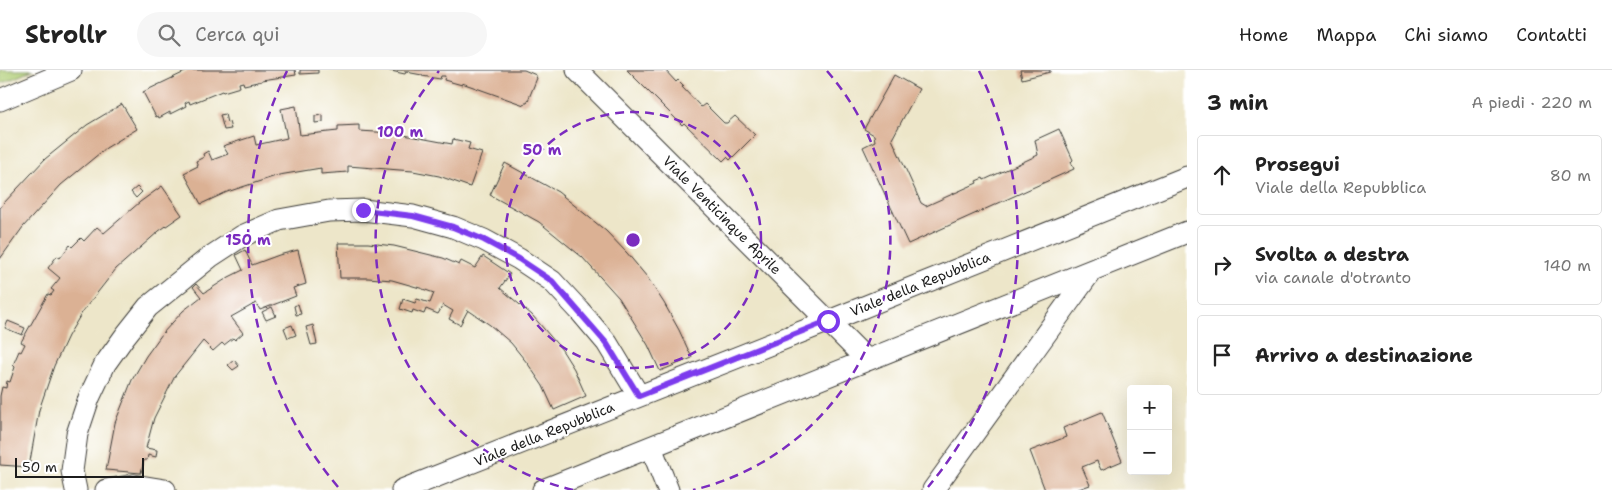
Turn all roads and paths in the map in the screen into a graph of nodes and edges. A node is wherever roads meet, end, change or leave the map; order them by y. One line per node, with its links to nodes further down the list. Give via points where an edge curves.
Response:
1 (71, 70): 3 (street)
2 (577, 70): 7 (street, Viale Venticinque Aprile)
3 (0, 100)
4 (1187, 177): 7 (street, Viale della Repubblica)
5 (1187, 232): 6 (street)
6 (1092, 270): 8 (street); 17 (street)
7 (828, 321): 8 (street, Viale Venticinque Aprile); 9 (street, Viale della Repubblica)
8 (867, 360): 10 (street)
9 (639, 396): 11 (street, via 607,344 579,310 552,281 519,259 453,227 413,216 363,210 329,211 279,220 242,236 210,257 148,308 106,364 88,398 73,462); 14 (street, Viale della Repubblica)
10 (651, 447): 15 (street); 16 (street)
11 (76, 490)
12 (106, 490): 13 (street, via 134,485)
13 (165, 490)
14 (402, 490)
15 (543, 490)
16 (668, 490)
17 (933, 490)

